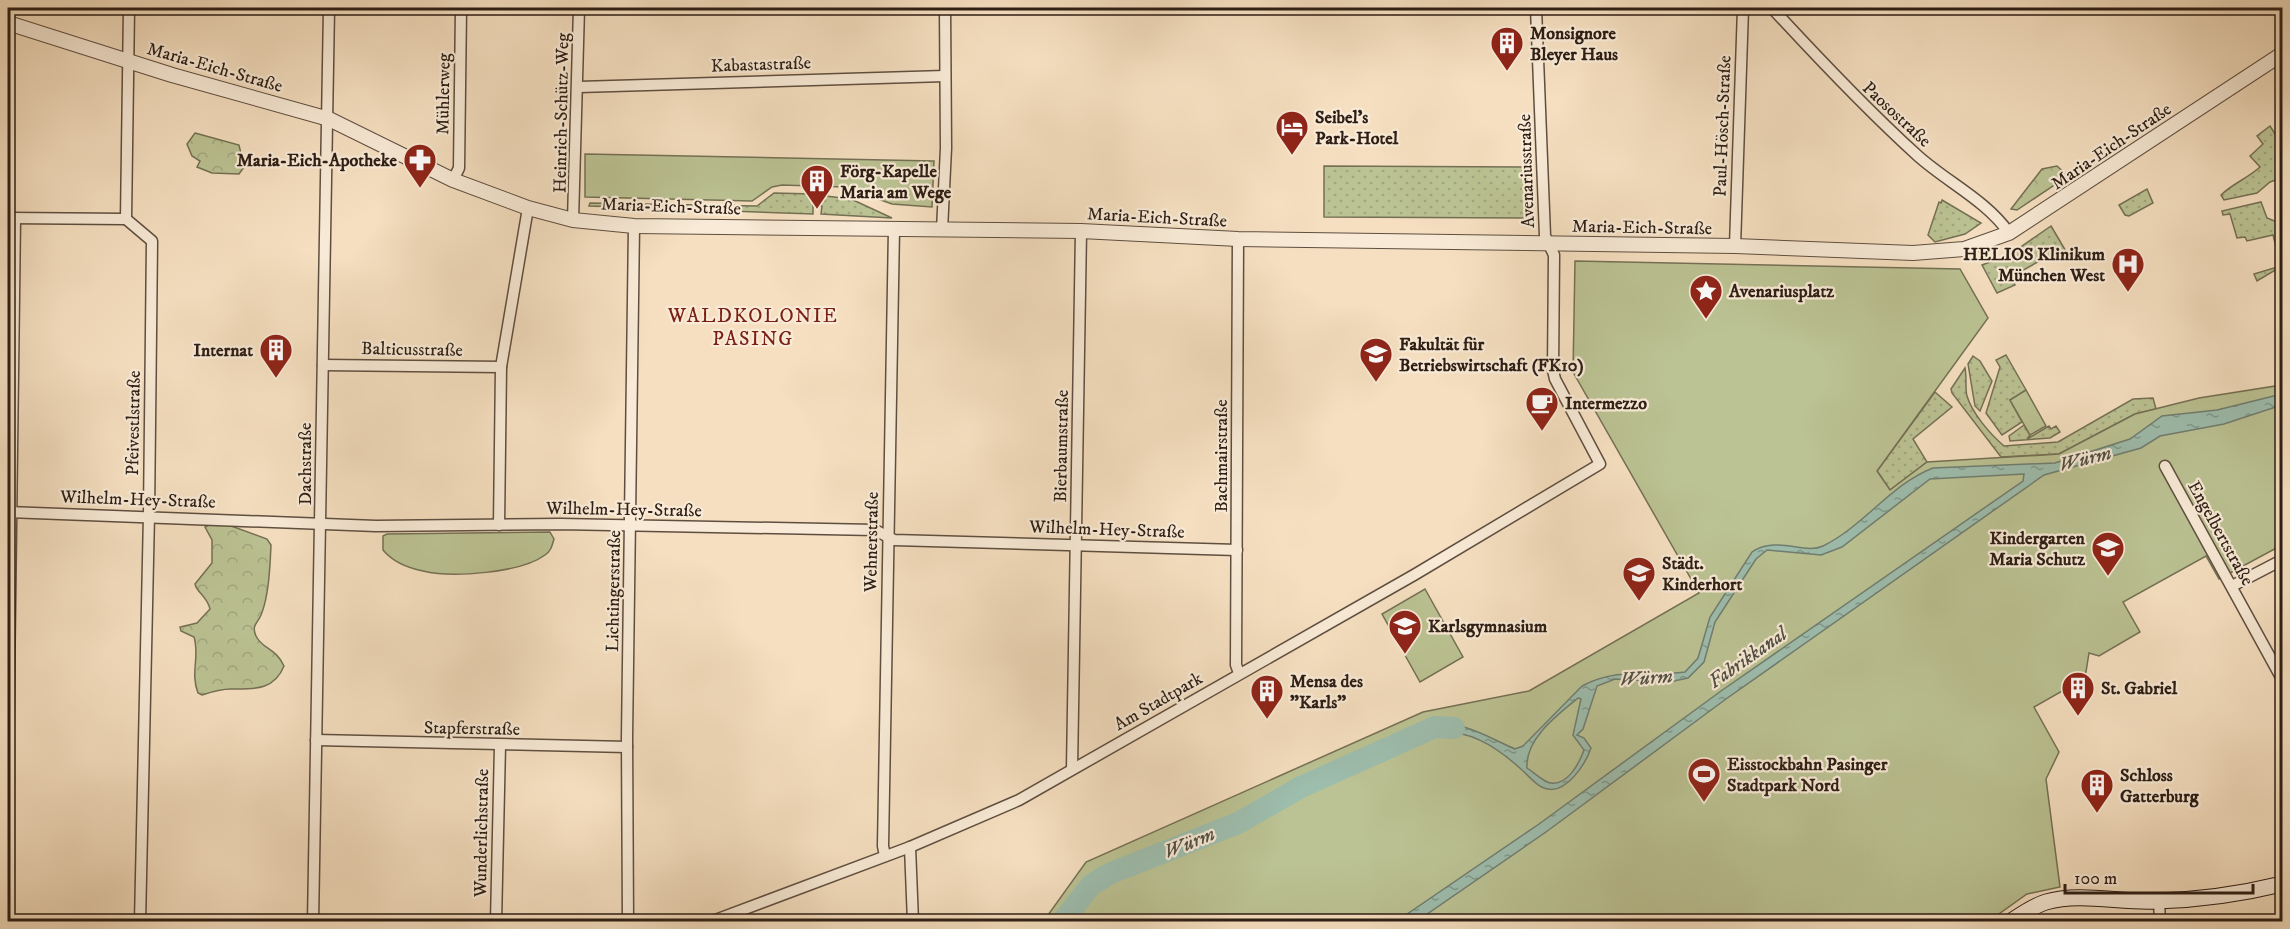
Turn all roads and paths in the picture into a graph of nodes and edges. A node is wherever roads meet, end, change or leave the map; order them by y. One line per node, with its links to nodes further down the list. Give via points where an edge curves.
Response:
1 (129, 8): 11 (street)
2 (329, 8): 14 (street, Dachstraße)
3 (461, 8): 15 (street, Mühlerweg, via 459,168)
4 (579, 8): 13 (street, Heinrich-Schütz-Weg)
5 (945, 8): 12 (street)
6 (1536, 8): 26 (street, Avenariusstraße)
7 (1743, 8): 27 (street, Paul-Hösch-Straße)
8 (1772, 8): 24 (street, Paosostraße, via 1850,92 1925,162 1993,214)
9 (8, 23): 11 (street, Maria-Eich-Straße)
10 (2283, 54): 24 (street, Maria-Eich-Straße)
11 (128, 61): 14 (street, Maria-Eich-Straße); 18 (street)
12 (945, 76): 13 (street, Kabastastraße); 22 (street)
13 (579, 87): 19 (street, Heinrich-Schütz-Weg)
14 (329, 119): 15 (street, Maria-Eich-Straße); 28 (street, Dachstraße)
15 (453, 180): 16 (street, Maria-Eich-Straße)
16 (528, 208): 19 (street, Maria-Eich-Straße); 29 (street)
17 (11, 218): 18 (street); 32 (street)
18 (126, 219): 33 (street, Pfeivestlstraße, via 152,241)
19 (573, 220): 20 (street, Maria-Eich-Straße)
20 (634, 226): 21 (street, Maria-Eich-Straße); 36 (street, Lichtingerstraße)
21 (894, 228): 22 (street, Maria-Eich-Straße); 37 (street, Wehnerstraße)
22 (942, 230): 23 (street, Maria-Eich-Straße)
23 (1081, 231): 25 (street, Maria-Eich-Straße); 38 (street, Bierbaumstraße)
24 (2009, 233): 27 (street, Maria-Eich-Straße, via 1964,249 1933,253)
25 (1238, 239): 26 (street, Maria-Eich-Straße); 39 (street, Bachmairstraße)
26 (1547, 243): 27 (street, Maria-Eich-Straße); 30 (street, Avenariusstraße, via 1554,255 1555,380)
27 (1735, 246)
28 (323, 365): 29 (street, Balticusstraße); 34 (street, Dachstraße)
29 (501, 367): 35 (street)
30 (1600, 464): 42 (street, Am Stadtpark)
31 (2165, 466): 41 (street, Engelbertstraße)
32 (9, 512): 33 (street, Wilhelm-Hey-Straße); 47 (street)
33 (149, 515): 34 (street, Wilhelm-Hey-Straße); 53 (street, Pfeivestlstraße)
34 (322, 523): 35 (street, Wilhelm-Hey-Straße); 44 (street, Dachstraße)
35 (500, 525): 36 (street, Wilhelm-Hey-Straße)
36 (631, 525): 37 (street, Wilhelm-Hey-Straße, via 872,530); 46 (street, Lichtingerstraße)
37 (887, 536): 38 (street, Wilhelm-Hey-Straße, via 894,540); 50 (street, Wehnerstraße, via 882,846)
38 (1076, 545): 39 (street, Wilhelm-Hey-Straße); 48 (street, Bierbaumstraße)
39 (1237, 550): 42 (street, Bachmairstraße)
40 (2283, 560): 41 (street)
41 (2232, 586): 43 (street, Engelbertstraße)
42 (1239, 673): 48 (street, Am Stadtpark)
43 (2283, 679)
44 (316, 740): 45 (street, Stapferstraße); 54 (street, Dachstraße)
45 (500, 745): 46 (street, Stapferstraße); 55 (street, Wunderlichstraße)
46 (627, 747): 56 (street, Lichtingerstraße)
47 (8, 760)
48 (1072, 769): 49 (street, Am Stadtpark, via 998,811)
49 (910, 848): 50 (street, Am Stadtpark); 58 (street)
50 (885, 856): 57 (street, Am Stadtpark)
51 (2283, 884): 52 (main road, via 2244,893)
52 (2158, 901): 59 (main road, via 2057,900); 60 (street)
53 (140, 921)
54 (313, 921)
55 (495, 921)
56 (628, 921)
57 (710, 921)
58 (913, 921)
59 (2010, 921)
60 (2160, 921)

